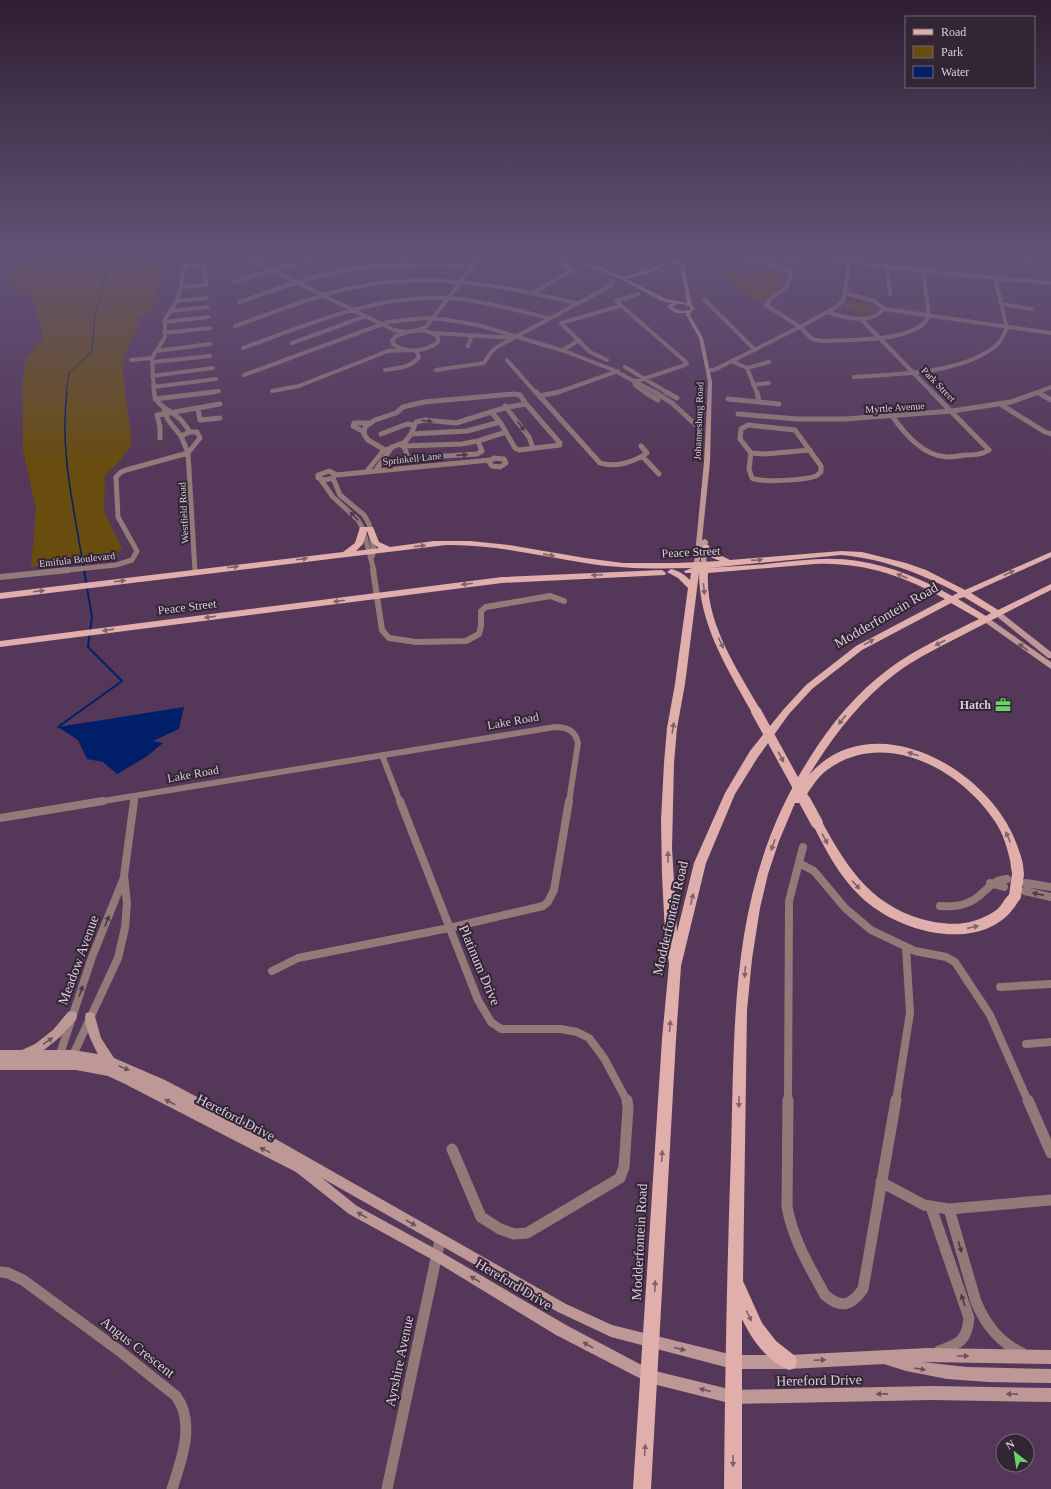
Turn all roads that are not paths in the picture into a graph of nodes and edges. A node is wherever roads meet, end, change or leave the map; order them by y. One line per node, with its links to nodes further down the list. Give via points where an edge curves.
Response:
1 (164, 324): 28 (street)
2 (239, 324): 20 (street)
3 (309, 324): 42 (street)
4 (343, 324): 38 (street)
5 (380, 324): 65 (street)
6 (382, 324): 25 (street)
7 (428, 324): 21 (street)
8 (472, 324): 34 (street)
9 (537, 324): 34 (street)
10 (562, 324): 36 (street)
11 (642, 324): 68 (street, via 687,363)
12 (691, 324): 49 (street, Johannesburg Road)
13 (694, 324): 49 (street, Johannesburg Road, via 701,338)
14 (729, 324): 46 (street)
15 (796, 324): 22 (street)
16 (805, 324): 22 (street)
17 (867, 324): 35 (street, Park Street)
18 (922, 324): 35 (street, via 915,330)
19 (989, 324): 23 (street)
20 (235, 326)
21 (426, 327): 26 (street); 29 (street)
22 (800, 327): 35 (street, via 810,337 819,341); 46 (street)
23 (1007, 327): 30 (street); 64 (street, via 1001,341 983,355 946,367)
24 (210, 328): 28 (street)
25 (394, 330): 27 (street); 33 (street)
26 (416, 330): 27 (street); 29 (street)
27 (407, 332): 33 (street)
28 (164, 333): 47 (street, via 165,338)
29 (431, 333): 31 (street); 37 (street, via 438,337)
30 (1051, 333)
31 (452, 335): 32 (street); 37 (street)
32 (472, 335): 34 (street); 41 (street)
33 (396, 336): 40 (street)
34 (515, 337): 45 (street); 61 (street, via 494,349 484,363)
35 (880, 337): 64 (street, Park Street)
36 (579, 340): 45 (street); 54 (street, via 590,352)
37 (438, 342): 44 (street, via 429,348)
38 (292, 343)
39 (210, 344): 47 (street)
40 (393, 344): 43 (street); 48 (street)
41 (468, 346)
42 (243, 348)
43 (408, 350): 44 (street); 48 (street)
44 (416, 350): 60 (street, via 419,357 416,361)
45 (563, 350): 63 (street)
46 (754, 350): 55 (street)
47 (156, 351): 52 (street)
48 (388, 351): 75 (street, via 299,386)
49 (704, 354): 62 (street, Johannesburg Road)
50 (210, 356): 52 (street)
51 (131, 360): 52 (street)
52 (152, 360): 66 (street)
53 (507, 360): 78 (street)
54 (607, 360)
55 (731, 361): 59 (street); 62 (street)
56 (769, 362): 59 (street)
57 (625, 367): 68 (street)
58 (213, 368): 66 (street)
59 (747, 368): 72 (street)
60 (385, 370)
61 (436, 370)
62 (709, 370): 131 (street, Johannesburg Road)
63 (618, 371): 70 (street); 78 (street)
64 (914, 372): 67 (street); 92 (street, Park Street)
65 (244, 375)
66 (152, 376): 73 (street)
67 (854, 377)
68 (644, 378): 70 (street); 79 (street)
69 (216, 379): 73 (street)
70 (637, 381): 82 (street, via 634,384 636,386); 102 (street, via 666,399)
71 (769, 383): 72 (street)
72 (754, 385): 84 (street)
73 (153, 387): 81 (street)
74 (1051, 387): 77 (street, Myrtle Avenue)
75 (272, 391)
76 (219, 392): 81 (street)
77 (1039, 393): 83 (street); 88 (street, Myrtle Avenue)
78 (539, 396): 124 (street, via 603,465 619,464)
79 (677, 398)
80 (728, 399): 84 (street)
81 (155, 400): 91 (street, Westfield Road)
82 (658, 400)
83 (1051, 400)
84 (759, 402): 87 (street)
85 (220, 404): 90 (street)
86 (526, 404): 89 (street); 100 (street, via 520,395 514,394 424,402 403,407 396,413); 119 (street, via 560,443 555,446)
87 (779, 404)
88 (1000, 404): 92 (street, Myrtle Avenue); 110 (street)
89 (505, 406): 94 (street); 119 (street, one-way to 119, via 529,437)
90 (198, 408): 93 (street); 97 (street, via 200,420)
91 (165, 410): 93 (street); 103 (street, Westfield Road, via 168,420); 112 (street, via 156,416)
92 (952, 411): 96 (street, Myrtle Avenue); 96 (street, Park Street, via 988,448 988,452 947,457 936,454 916,444)
93 (171, 412): 104 (street)
94 (491, 412): 99 (street); 101 (street, one-way to 94, via 422,420 447,424 466,421)
95 (738, 414): 98 (street, Myrtle Avenue)
96 (892, 416): 98 (street, Myrtle Avenue)
97 (220, 418)
98 (797, 419): 105 (street)
99 (500, 422): 107 (street); 109 (street, via 464,433)
100 (370, 423): 106 (street); 106 (street, via 354,423 355,428)
101 (414, 425): 108 (street, via 407,424); 109 (street)
102 (696, 425)
103 (177, 430): 104 (street); 111 (street, Westfield Road)
104 (188, 430): 111 (street); 115 (street, via 199,434)
105 (794, 430): 121 (street); 123 (street, via 751,425 742,427 740,439)
106 (364, 432): 120 (street, via 368,440)
107 (506, 432): 113 (street); 119 (street, via 515,448)
108 (381, 434)
109 (411, 434): 116 (street)
110 (1051, 434)
111 (181, 436): 114 (street, Westfield Road)
112 (160, 438)
113 (478, 441): 116 (street, via 449,445); 116 (street, one-way to 113, via 407,456 413,458 477,454 482,451)
114 (183, 442): 115 (street); 122 (street, Westfield Road)
115 (197, 443): 122 (street)
116 (402, 445): 118 (street)
117 (641, 446): 124 (street, via 647,452)
118 (392, 447): 120 (street); 126 (street)
119 (533, 448)
120 (385, 450): 127 (street)
121 (810, 450): 123 (street); 123 (street, via 822,466 819,474 763,482 750,476)
122 (188, 453): 140 (street, Westfield Road); 142 (street, Emifula Boulevard, via 126,470 116,477 118,517 137,551 134,559 116,565)
123 (751, 453)
124 (642, 456): 128 (street)
125 (490, 460): 126 (street, Sprinkell Lane)
126 (376, 470): 127 (street, Sprinkell Lane)
127 (367, 471): 129 (street, Sprinkell Lane)
128 (659, 474)
129 (334, 477): 130 (street); 130 (street, via 332,471 323,472 318,475); 132 (street, via 340,495 364,515)
130 (321, 480): 132 (street, one-way to 130, via 333,497)
131 (704, 489): 134 (street, Johannesburg Road); 139 (street, Johannesburg Road)
132 (367, 529): 133 (main road, via 377,545); 135 (street); 137 (main road, via 355,548)
133 (403, 547): 135 (main road, Peace Street); 139 (main road, Peace Street, one-way to 139, via 470,543 598,564)
134 (705, 547): 138 (main road, via 715,557); 139 (street, Johannesburg Road)
135 (371, 551): 137 (main road, Peace Street); 147 (street)
136 (1051, 554): 145 (main road, Modderfontein Road, one-way to 136)
137 (325, 556): 140 (main road, Peace Street, one-way to 137)
138 (730, 562): 139 (main road, Peace Street); 145 (main road, Peace Street, one-way to 145, via 841,553 859,554 901,564)
139 (699, 568): 141 (main road, Peace Street); 144 (main road); 148 (main road, Peace Street, one-way to 139, via 888,571 856,563); 164 (main road, one-way to 164, bridge, via 710,620 730,662 817,824 844,870 865,895 880,906 911,921 951,930 972,928 989,922 1003,914)
140 (195, 572): 146 (main road, Peace Street, one-way to 140)
141 (671, 572): 144 (main road, via 681,576); 147 (main road, Peace Street, one-way to 147, via 502,580)
142 (0, 577)
143 (1051, 587): 150 (main road)
144 (693, 588): 169 (main road, one-way to 144, via 669,902 668,778)
145 (965, 592): 148 (main road, Modderfontein Road); 150 (main road, Peace Street)
146 (0, 596)
147 (377, 596): 149 (street, via 384,633 392,639 408,640 472,639 480,633 481,612 486,606 550,596); 152 (main road, Peace Street, one-way to 152)
148 (952, 599): 151 (main road); 169 (main road, Modderfontein Road, one-way to 148, via 700,863 730,793 786,712 810,687 860,648)
149 (564, 600)
150 (997, 613): 151 (main road); 153 (street)
151 (985, 619): 154 (street, one-way to 151); 158 (main road, one-way to 158, via 891,672 848,713 804,773)
152 (0, 644)
153 (1051, 656)
154 (1051, 666)
155 (382, 755): 156 (street, Lake Road); 167 (street, Platinum Drive); 167 (street, Lake Road, via 553,726 563,726 577,736 578,750 554,890 548,902 537,908)
156 (135, 796): 157 (street, Lake Road); 161 (street, Meadow Avenue)
157 (0, 818)
158 (780, 825): 162 (main road, one-way to 158, via 1013,849 1008,834 981,796 942,766 901,750 874,748 856,751 824,766); 191 (main road, one-way to 191, via 754,907 746,955 741,1010)
159 (803, 847): 160 (street)
160 (798, 863): 168 (street, via 814,871 845,908 871,930); 184 (street, via 789,901 787,1207 795,1238 825,1295 831,1301 851,1303 858,1299 863,1289)
161 (124, 876): 173 (street, Meadow Avenue, one-way to 161); 174 (street, Meadow Avenue, via 127,903 125,928 118,958)
162 (1010, 880): 164 (main road, bridge); 166 (street, via 990,883 979,896 966,904 952,908)
163 (1051, 887): 164 (street)
164 (1022, 890): 165 (street, one-way to 164)
165 (1051, 897)
166 (940, 906)
167 (449, 928): 170 (street, Lake Road, via 298,958); 182 (street, Platinum Drive, via 478,1000 489,1020 497,1027 577,1032 589,1038 598,1048 627,1100 628,1108 624,1167 620,1178 527,1233 514,1234 481,1217)
168 (906, 948): 183 (street, via 946,957 955,962 990,1015); 184 (street, via 910,1013)
169 (675, 966): 192 (main road, Modderfontein Road, one-way to 169, via 668,1047)
170 (272, 971)
171 (1051, 984): 172 (street)
172 (1000, 987)
173 (72, 1016): 178 (street, one-way to 173, via 53,1038); 179 (street, Meadow Avenue)
174 (90, 1017): 179 (street, Meadow Avenue); 180 (street, via 95,1039)
175 (1051, 1042): 176 (street)
176 (1026, 1044)
177 (0, 1055): 178 (street, Hereford Drive)
178 (17, 1056): 179 (street, Hereford Drive)
179 (69, 1058): 180 (street, Hereford Drive); 181 (street, Hereford Drive, via 50,1065); 189 (street, Hereford Drive, one-way to 179, via 353,1210 300,1168 129,1080)
180 (110, 1062): 188 (street, Hereford Drive, one-way to 188, via 161,1084 254,1133)
181 (0, 1065)
182 (452, 1149)
183 (1051, 1153)
184 (881, 1182): 186 (street, via 916,1202)
185 (1051, 1200): 187 (street)
186 (931, 1207): 187 (street); 193 (street, one-way to 186, via 956,1345 964,1339 969,1318)
187 (949, 1209): 195 (street, one-way to 195, via 976,1302 986,1322 1011,1348)
188 (440, 1240): 189 (street, Ayrshire Avenue); 192 (street, Hereford Drive, via 562,1308 611,1331)
189 (437, 1256): 199 (street, Hereford Drive, one-way to 189, via 561,1330); 204 (street, Ayrshire Avenue)
190 (0, 1272): 203 (street, Angus Crescent, via 8,1272 23,1280 114,1346 172,1393 181,1405 186,1427 183,1456)
191 (735, 1280): 197 (main road); 198 (main road, one-way to 198, via 758,1332 769,1347)
192 (652, 1342): 197 (street, Hereford Drive, one-way to 197); 199 (main road, Modderfontein Road)
193 (928, 1355): 194 (street, Hereford Drive); 195 (street, Hereford Drive, one-way to 195)
194 (883, 1357): 198 (street, Hereford Drive, one-way to 194); 200 (street, one-way to 200, via 910,1367 940,1372)
195 (1032, 1357): 196 (street, Hereford Drive)
196 (1051, 1357)
197 (733, 1362): 198 (street, Hereford Drive); 202 (main road)
198 (789, 1362)
199 (649, 1376): 202 (street, Hereford Drive, one-way to 199); 205 (main road, Modderfontein Road, one-way to 199)
200 (1051, 1376)
201 (1051, 1395): 202 (street, Hereford Drive, one-way to 202, via 931,1393)
202 (733, 1397): 206 (main road, one-way to 206)
203 (172, 1489)
204 (387, 1489)
205 (642, 1489)
206 (733, 1489)

